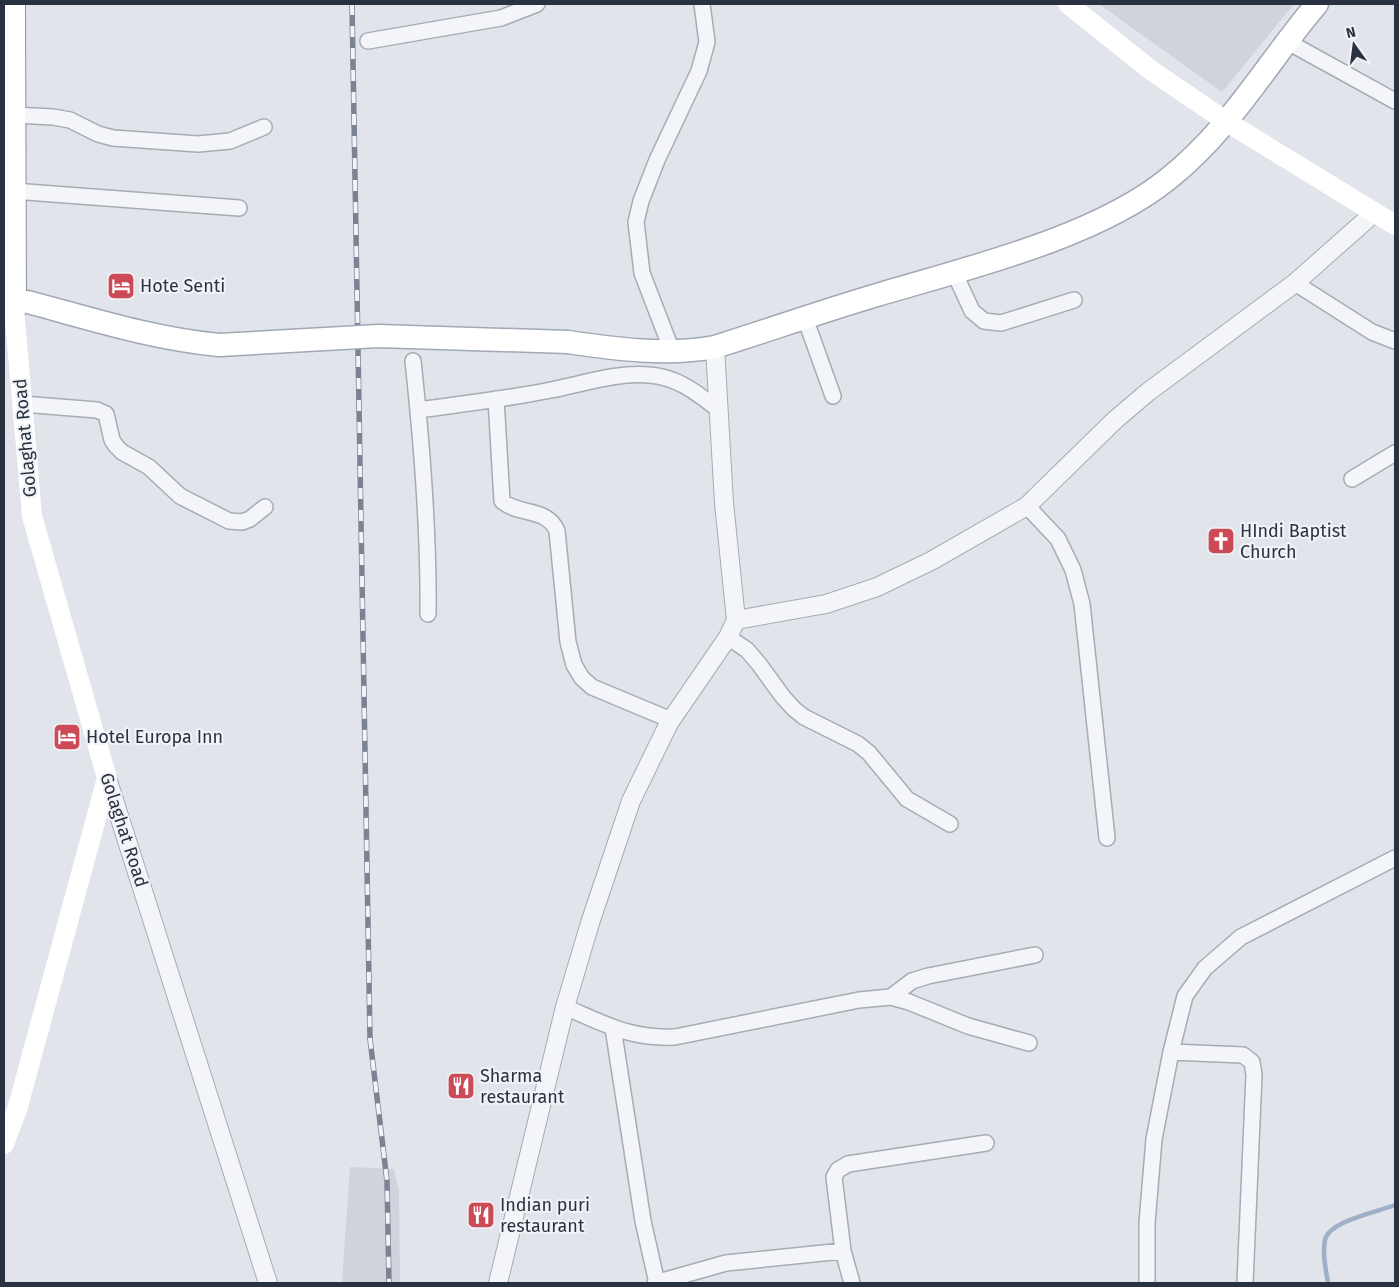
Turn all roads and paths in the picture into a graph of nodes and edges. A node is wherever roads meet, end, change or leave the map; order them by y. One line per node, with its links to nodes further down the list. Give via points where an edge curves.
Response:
1 (13, 4): 10 (highway)
2 (537, 4): 6 (street, via 502,18 475,24)
3 (702, 4): 23 (street, via 707,42 699,71 657,160 636,222 642,273)
4 (1068, 4): 9 (main road, via 1152,71)
5 (1317, 4): 7 (main road)
6 (368, 41)
7 (1288, 42): 8 (street); 9 (main road)
8 (1395, 101)
9 (1227, 122): 14 (main road); 16 (main road, via 1167,180 1134,202 1050,240)
10 (10, 124): 11 (street, via 53,117 70,120 113,138 198,144 230,141); 12 (highway)
11 (264, 127)
12 (13, 191): 13 (street); 19 (highway)
13 (239, 208)
14 (1374, 213): 15 (main road); 17 (street)
15 (1395, 225)
16 (954, 272): 18 (street, via 972,311 984,321 1001,323); 20 (main road)
17 (1295, 283): 21 (street, via 1372,332); 32 (street, via 1148,392)
18 (1074, 300)
19 (13, 301): 23 (main road, bridge, via 183,342 219,345 378,336 568,342); 27 (main road, Golaghat Road)
20 (805, 318): 22 (main road); 25 (street)
21 (1395, 341)
22 (715, 346): 23 (main road); 29 (street)
23 (672, 352)
24 (413, 360): 28 (street)
25 (833, 396)
26 (496, 399): 28 (street); 29 (street, via 650,374 690,387); 37 (street, via 502,501 508,506 544,516 554,523 568,642 574,665 592,688)
27 (22, 404): 33 (street, via 97,410 106,414 112,440 122,452 149,467 180,496 229,521 250,519); 38 (main road, Golaghat Road, via 32,516)
28 (418, 410): 34 (street, via 429,556)
29 (719, 410): 35 (street, via 724,503)
30 (1395, 453): 31 (street)
31 (1352, 479)
32 (1028, 506): 35 (street, via 931,561 877,587 826,604); 40 (street, via 1058,540 1073,570 1082,604)
33 (265, 507)
34 (428, 614)
35 (736, 620): 36 (street)
36 (728, 637): 37 (street); 39 (street, via 747,650 794,709 858,744 907,799)
37 (671, 720): 44 (street, via 630,801)
38 (107, 778): 49 (main road, via 17,1110); 51 (street, Golaghat Road)
39 (950, 824)
40 (1106, 838)
41 (1395, 858): 47 (street, via 1241,937 1205,968 1185,996)
42 (1035, 955): 43 (street, via 928,976 912,981)
43 (890, 998): 45 (street, via 859,1000 675,1037 650,1038); 46 (street, via 909,1002 968,1026)
44 (565, 1007): 45 (street); 52 (street)
45 (613, 1028): 53 (street, via 643,1221)
46 (1030, 1043)
47 (1171, 1052): 55 (street, via 1154,1139); 56 (street, via 1243,1055 1252,1062)
48 (986, 1143): 50 (street, via 848,1164 838,1170 834,1177)
49 (4, 1144)
50 (843, 1251): 53 (street, via 726,1264); 54 (street)
51 (268, 1283)
52 (498, 1283)
53 (656, 1283)
54 (852, 1283)
55 (1147, 1283)
56 (1245, 1283)

